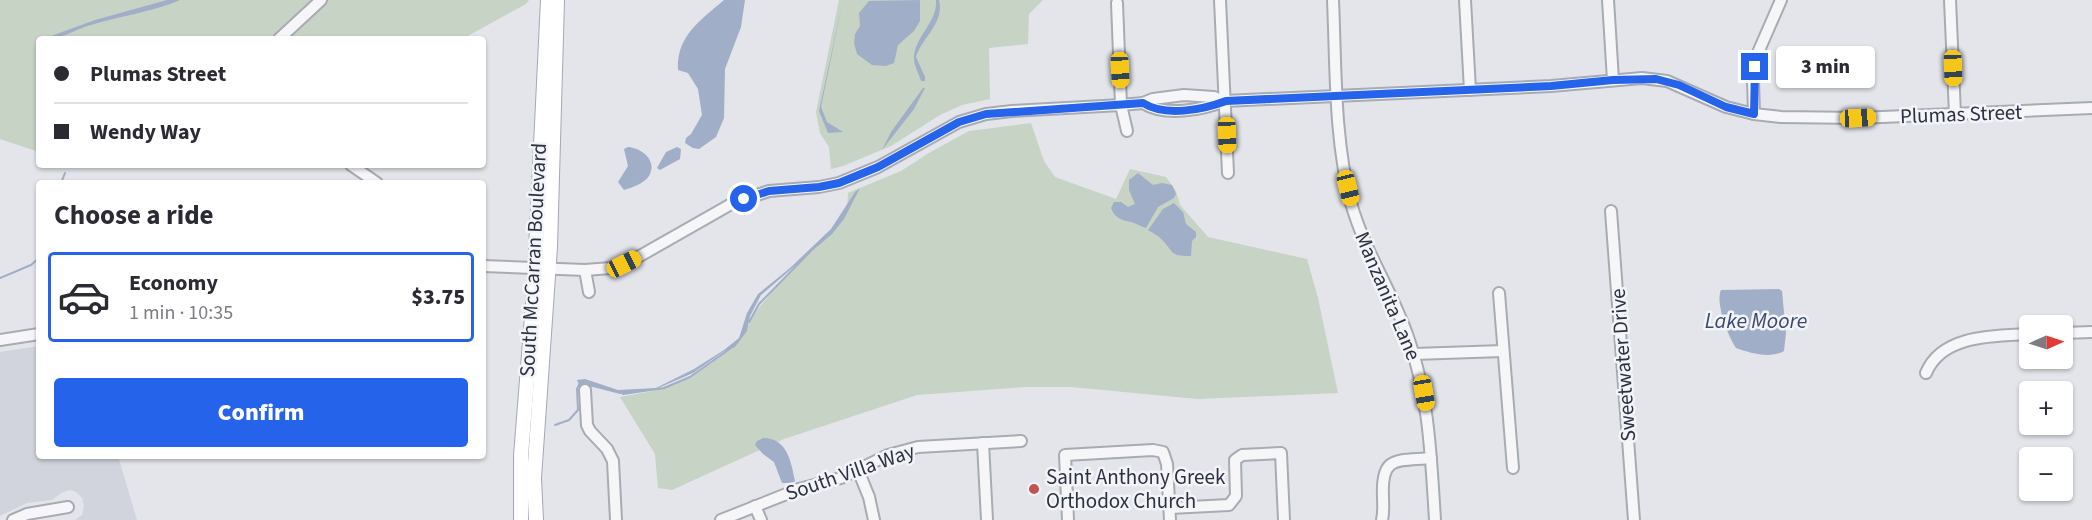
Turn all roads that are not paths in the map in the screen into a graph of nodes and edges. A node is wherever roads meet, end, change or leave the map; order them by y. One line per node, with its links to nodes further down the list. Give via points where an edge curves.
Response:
1 (321, 0): 11 (street)
2 (548, 0): 27 (main road, South McCarran Boulevard)
3 (558, 0): 27 (main road, South McCarran Boulevard)
4 (1220, 0): 15 (street)
5 (1333, 0): 14 (street, Manzanita Lane)
6 (1465, 0): 13 (street)
7 (1608, 0): 12 (street)
8 (1782, 0): 19 (street, via 1757,54)
9 (1950, 0): 20 (street)
10 (1117, 3): 17 (street)
11 (282, 36)
12 (1613, 80): 13 (street, Plumas Street); 19 (street, Plumas Street, via 1667,81 1726,107)
13 (1470, 90): 14 (street, Plumas Street)
14 (1338, 95): 15 (street, Plumas Street); 37 (street, Manzanita Lane, via 1342,155 1352,206)
15 (1226, 101): 16 (street, Plumas Street, via 1184,95); 16 (street, Plumas Street, via 1182,111 1152,108); 23 (street)
16 (1143, 103): 17 (street, Plumas Street)
17 (1121, 105): 21 (street); 28 (street, Plumas Street, via 973,117 839,183 769,191 733,203 611,268)
18 (2092, 108): 20 (street, Plumas Street)
19 (1754, 114): 20 (street, Plumas Street, via 1836,118)
20 (1955, 114)
21 (1127, 131)
22 (355, 168): 24 (street)
23 (1228, 173)
24 (373, 180)
25 (1611, 211): 63 (street, Sweetwater Drive)
26 (486, 266): 27 (street, Plumas Street)
27 (541, 268): 28 (street, Plumas Street); 40 (main road, South McCarran Boulevard); 46 (main road, South McCarran Boulevard)
28 (585, 270): 29 (street)
29 (589, 291)
30 (1499, 293): 36 (street)
31 (2092, 332): 32 (street)
32 (2073, 333)
33 (36, 334): 35 (street)
34 (2019, 334): 38 (street, via 1984,336 1962,342 1935,358)
35 (0, 340)
36 (1503, 351): 37 (street); 44 (street)
37 (1414, 354): 43 (street, Manzanita Lane, via 1427,411)
38 (1926, 373)
39 (585, 390): 53 (street, via 587,424 613,461)
40 (525, 399): 46 (main road, via 531,408 530,458); 51 (main road, South McCarran Boulevard)
41 (1021, 441): 42 (street, South Villa Way)
42 (983, 443): 45 (street, South Villa Way, via 910,449); 57 (street)
43 (1431, 458): 61 (street, via 1397,461 1386,469 1382,480); 62 (street, Manzanita Lane)
44 (1513, 468)
45 (858, 470): 47 (street, South Villa Way); 56 (street)
46 (534, 478): 52 (main road, South McCarran Boulevard)
47 (755, 506): 54 (street, South Villa Way); 55 (street)
48 (68, 507): 50 (street)
49 (1170, 508): 58 (street, via 1163,452 1065,455); 59 (street); 60 (street, via 1229,505 1236,496 1235,460 1242,455 1281,453)
50 (13, 520)
51 (521, 520)
52 (536, 520)
53 (616, 520)
54 (721, 520)
55 (760, 520)
56 (874, 520)
57 (987, 520)
58 (1068, 520)
59 (1170, 520)
60 (1284, 520)
61 (1382, 520)
62 (1435, 520)
63 (1634, 520)

